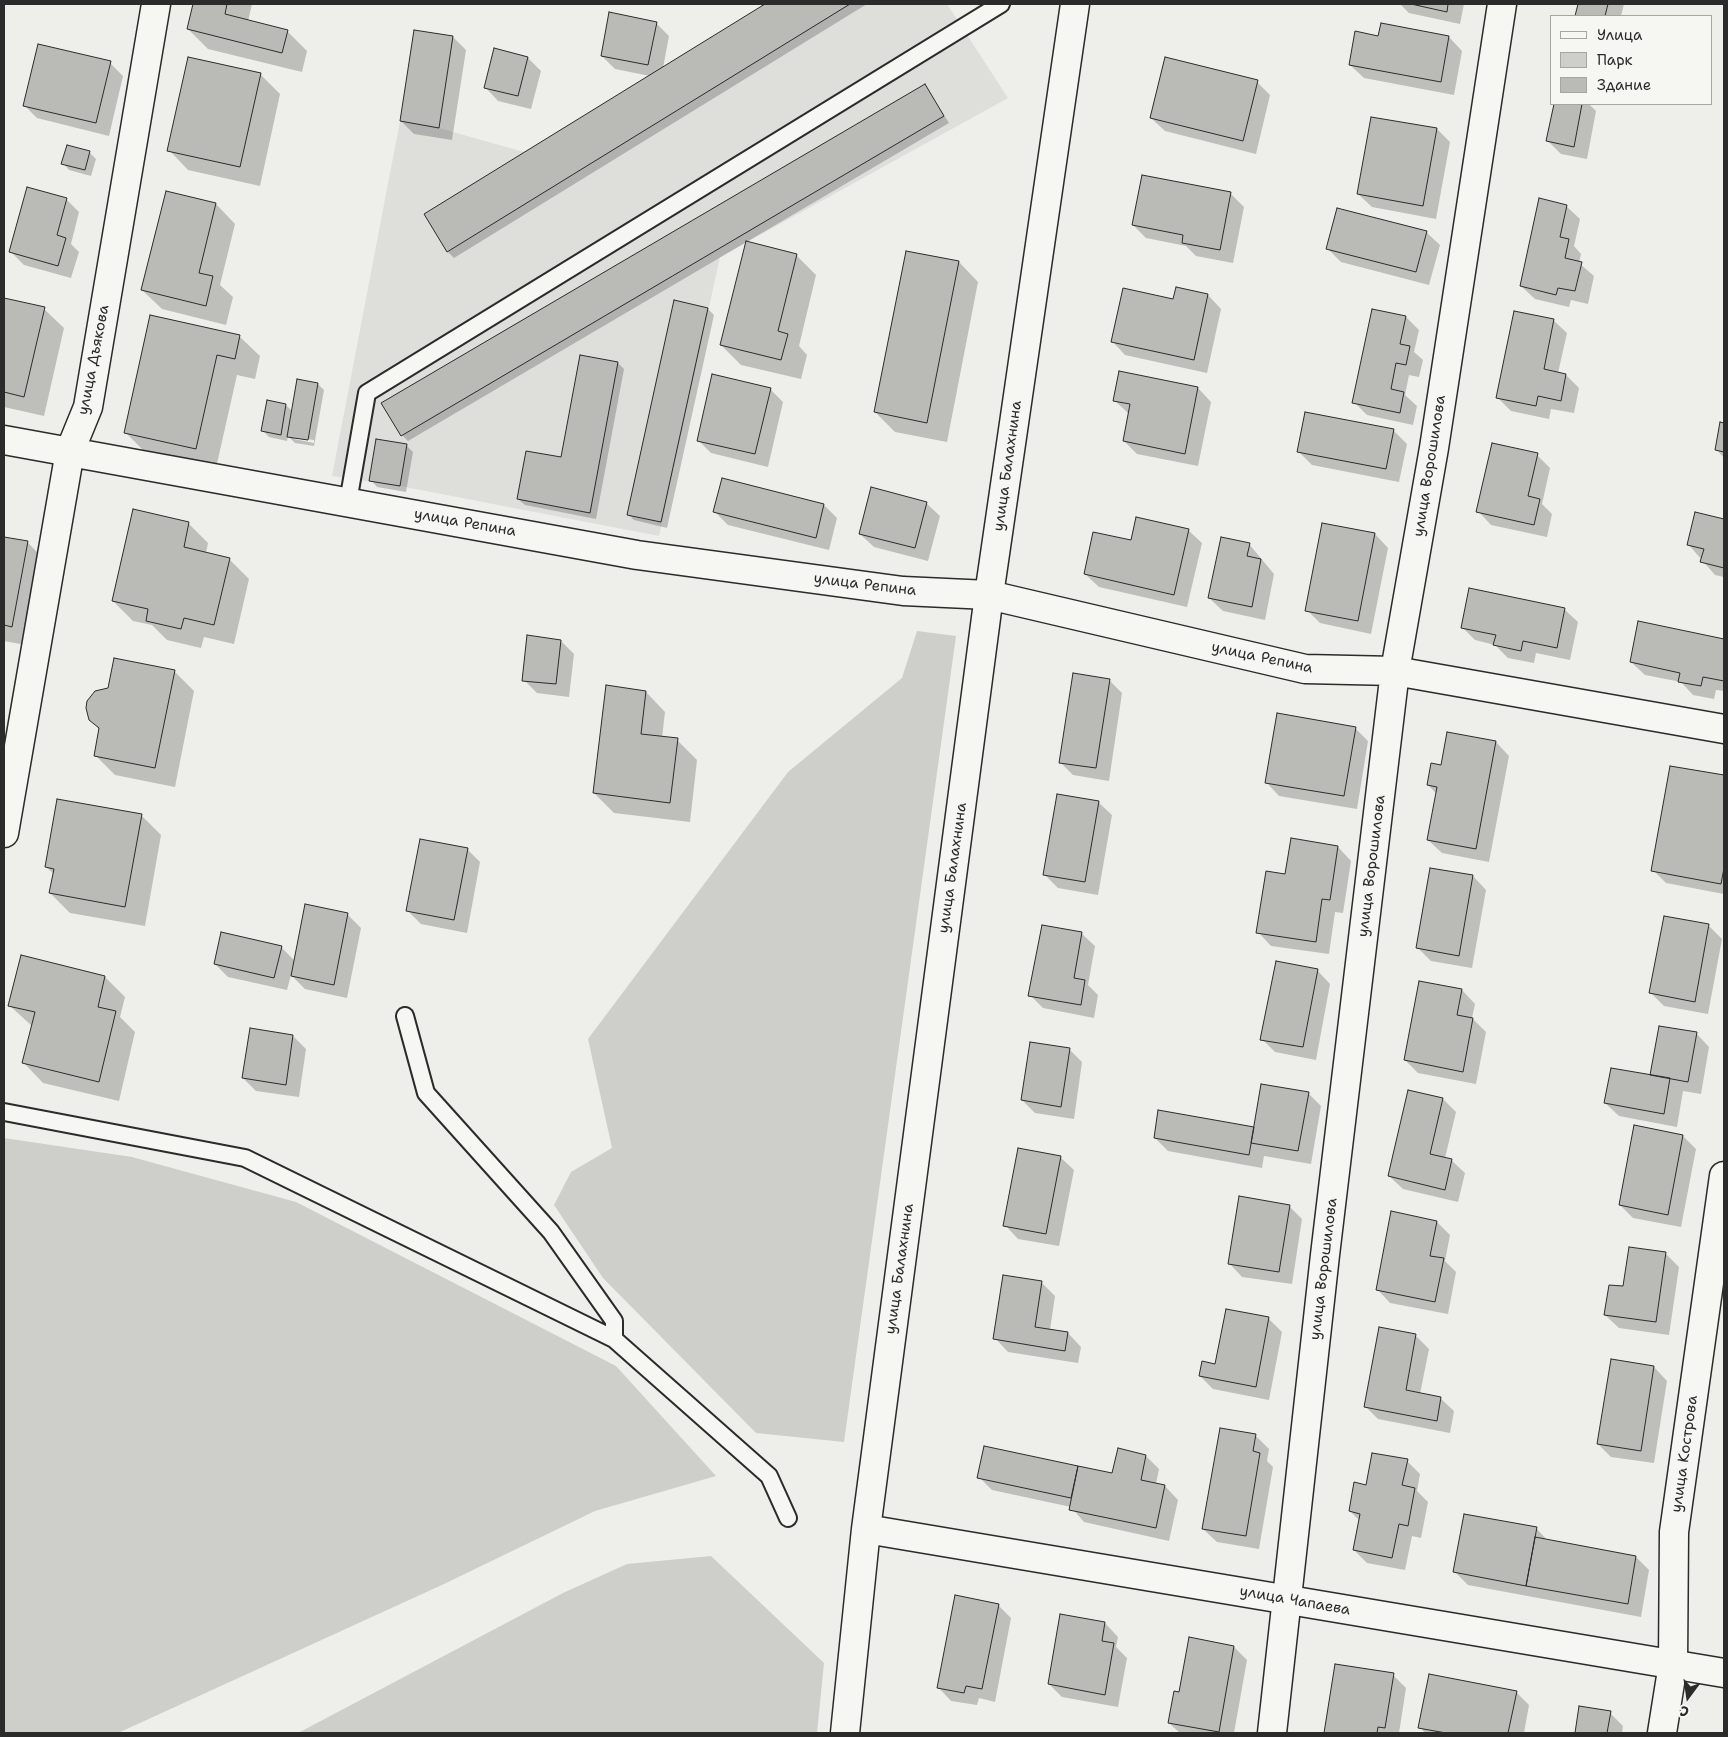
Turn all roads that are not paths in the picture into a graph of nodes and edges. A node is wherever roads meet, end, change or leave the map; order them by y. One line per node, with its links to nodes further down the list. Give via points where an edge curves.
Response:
1 (156, 4): 6 (street, улица Дъякова, via 88,407)
2 (1001, 4): 7 (lane, via 367,393)
3 (1075, 4): 8 (street, улица Балахнина)
4 (1502, 4): 9 (street, улица Ворошилова, via 1434,448)
5 (4, 440): 6 (street, улица Репина)
6 (70, 451): 7 (street, улица Репина); 11 (street, улица Дъякова)
7 (348, 502): 8 (street, улица Репина, via 637,555 903,591)
8 (989, 595): 9 (street, улица Репина, via 1305,669); 17 (street, улица Балахнина)
9 (1395, 670): 10 (street, улица Репина); 18 (street, улица Ворошилова, via 1324,1265)
10 (1724, 729)
11 (4, 833)
12 (405, 1016): 15 (lane, via 426,1093 551,1232 614,1322)
13 (4, 1112): 15 (lane, via 245,1158)
14 (1724, 1176): 19 (street, улица Кострова, via 1674,1532)
15 (614, 1339): 16 (lane, via 769,1476)
16 (788, 1518)
17 (866, 1528): 18 (street, улица Чапаева); 21 (street, улица Балахнина)
18 (1289, 1600): 19 (street, улица Чапаева); 22 (street, улица Ворошилова)
19 (1673, 1664): 20 (street, улица Чапаева); 23 (street, улица Кострова)
20 (1724, 1673)
21 (845, 1733)
22 (1272, 1733)
23 (1662, 1733)

